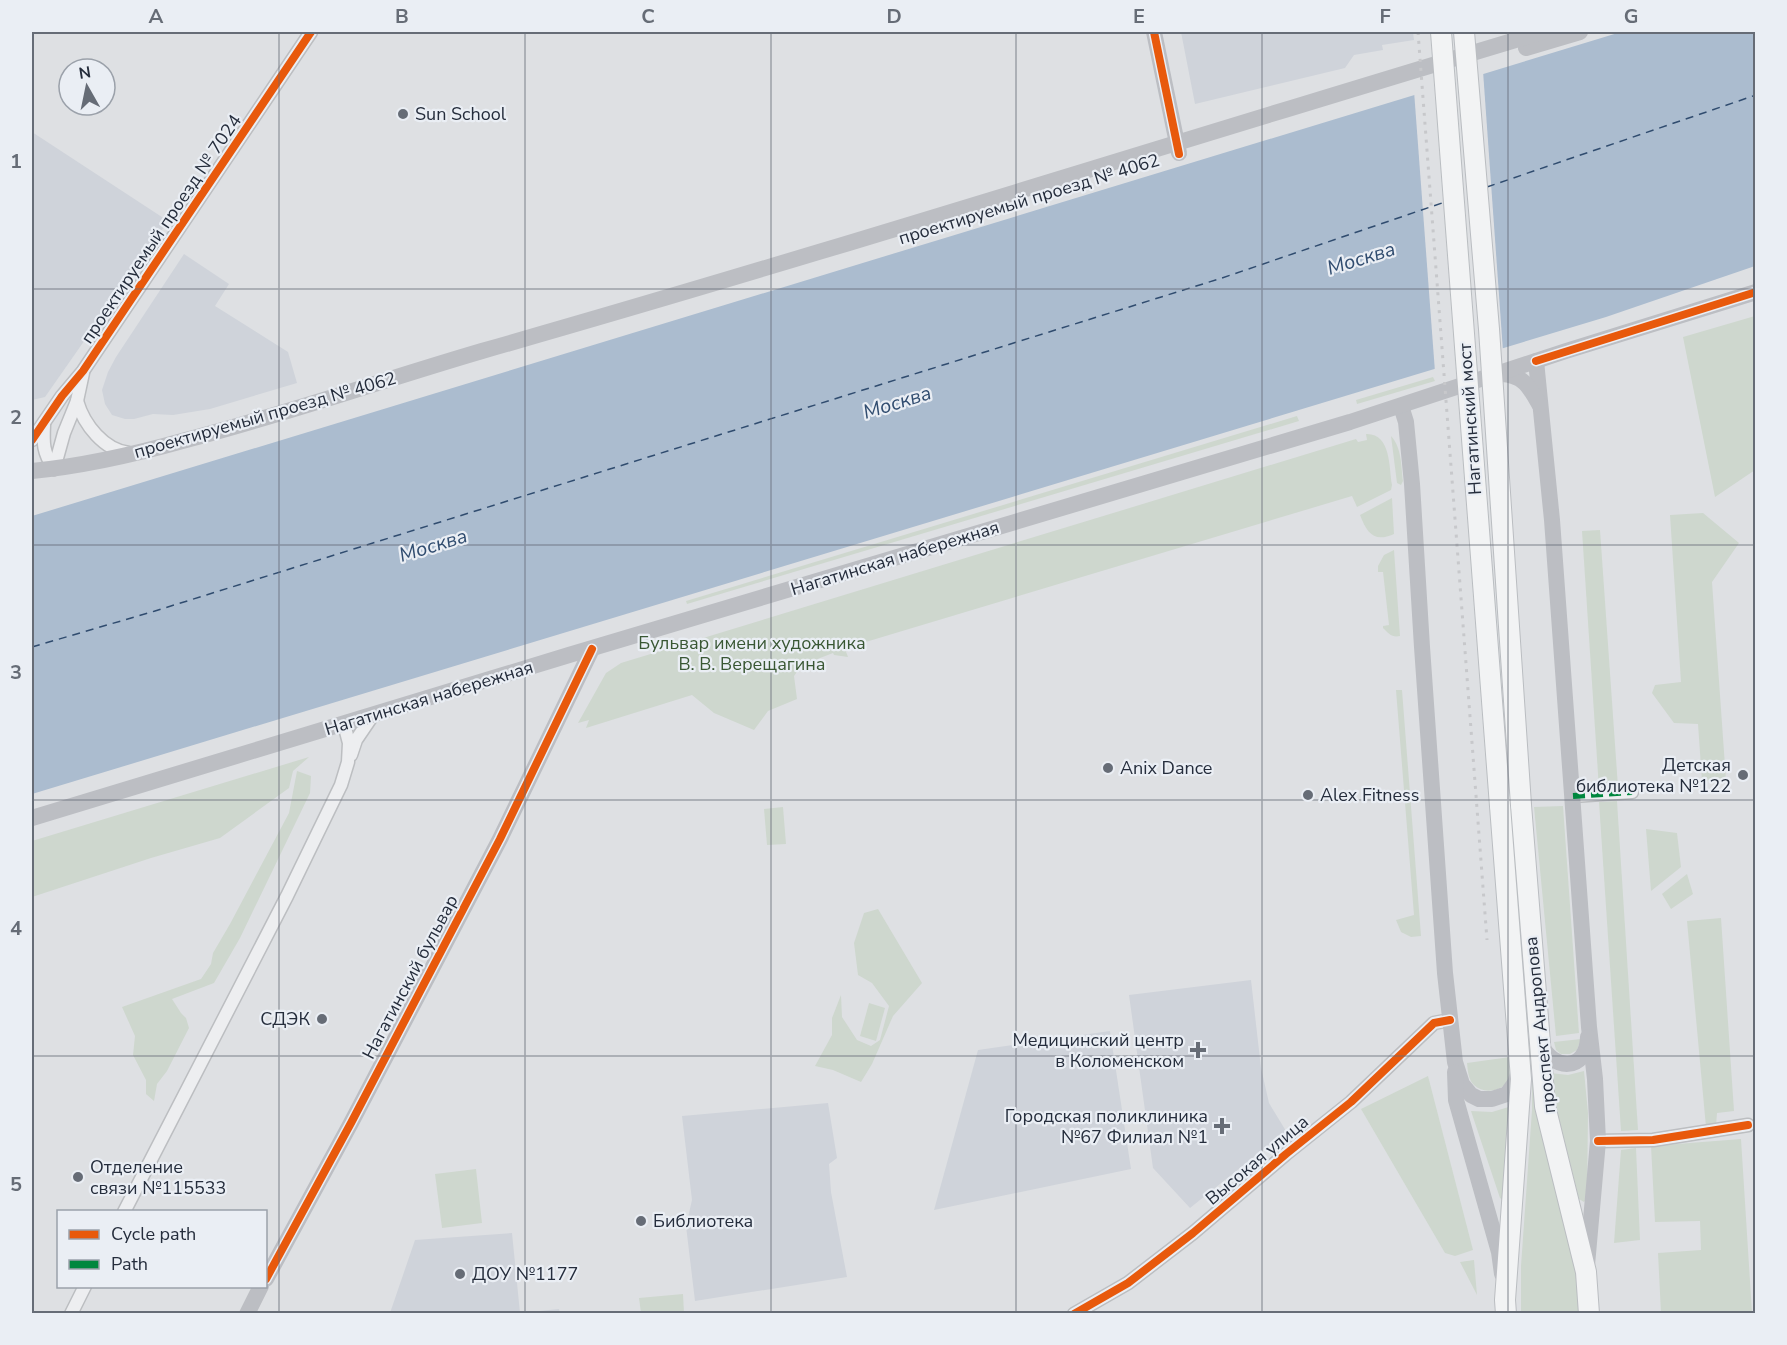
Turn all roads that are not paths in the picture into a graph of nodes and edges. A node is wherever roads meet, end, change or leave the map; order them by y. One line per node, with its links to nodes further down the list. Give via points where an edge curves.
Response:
1 (311, 32): 12 (street, проектируемый проезд № 7024)
2 (1154, 32): 9 (main road)
3 (1166, 32): 9 (main road)
4 (1441, 32): 32 (main road, Нагатинский мост, bridge)
5 (1464, 32): 31 (main road, Нагатинский мост, bridge, via 1490,329)
6 (1542, 32): 8 (main road, проектируемый проезд № 4062)
7 (1580, 32): 9 (main road, проектируемый проезд № 4062)
8 (1501, 38): 9 (main road, проектируемый проезд № 4062)
9 (1183, 147): 19 (main road, проектируемый проезд № 4062, via 632,320 475,353)
10 (1755, 292): 11 (main road, Нагатинская набережная)
11 (1536, 361): 13 (main road, Нагатинская набережная); 16 (main road)
12 (83, 371): 14 (street, проектируемый проезд № 7024); 17 (street, проектируемый проезд № 7024)
13 (1497, 374): 15 (main road, Нагатинская набережная); 16 (main road, via 1522,379)
14 (77, 401): 19 (street, via 96,436 119,452); 20 (street, проектируемый проезд № 7024)
15 (1401, 406): 23 (main road, Нагатинская набережная); 34 (main road, via 1412,484)
16 (1541, 407): 30 (main road)
17 (44, 423): 18 (street, проектируемый проезд № 7024); 20 (street, via 43,445)
18 (32, 440)
19 (133, 454): 20 (main road, проектируемый проезд № 4062)
20 (54, 469): 21 (main road, проектируемый проезд № 4062); 22 (main road, проектируемый проезд № 4062)
21 (32, 471)
22 (32, 476)
23 (592, 649): 24 (main road, Нагатинская набережная); 25 (main road, Нагатинский бульвар)
24 (569, 655): 25 (main road); 26 (main road, Нагатинская набережная)
25 (574, 685): 43 (main road, Нагатинский бульвар, via 500,839)
26 (373, 715): 27 (main road, Нагатинская набережная); 28 (street, via 356,740)
27 (344, 724): 28 (street); 33 (main road, Нагатинская набережная)
28 (348, 762): 41 (street, via 341,785 287,896)
29 (1632, 792): 30 (street)
30 (1573, 796): 35 (main road)
31 (1521, 805): 36 (main road, проспект Андропова)
32 (1500, 806): 38 (main road, проспект Андропова)
33 (32, 818)
34 (1450, 1020): 37 (main road); 49 (street, Высокая улица, via 1434,1023 1351,1102 1158,1261)
35 (1589, 1027): 36 (main road, via 1587,1050 1571,1063 1552,1060); 40 (main road)
36 (1539, 1039): 42 (main road, проспект Андропова, via 1545,1106)
37 (1455, 1062): 38 (main road, via 1469,1092 1485,1100 1499,1098 1511,1090); 46 (main road, via 1456,1100 1499,1252)
38 (1520, 1066): 46 (main road, проспект Андропова)
39 (1748, 1125): 40 (street, via 1653,1140)
40 (1598, 1141): 42 (main road)
41 (125, 1210)
42 (1586, 1272): 50 (main road, проспект Андропова)
43 (267, 1277)
44 (84, 1288): 47 (street)
45 (260, 1288): 48 (main road)
46 (1505, 1307)
47 (71, 1314)
48 (247, 1314)
49 (1074, 1314)
50 (1589, 1314)

